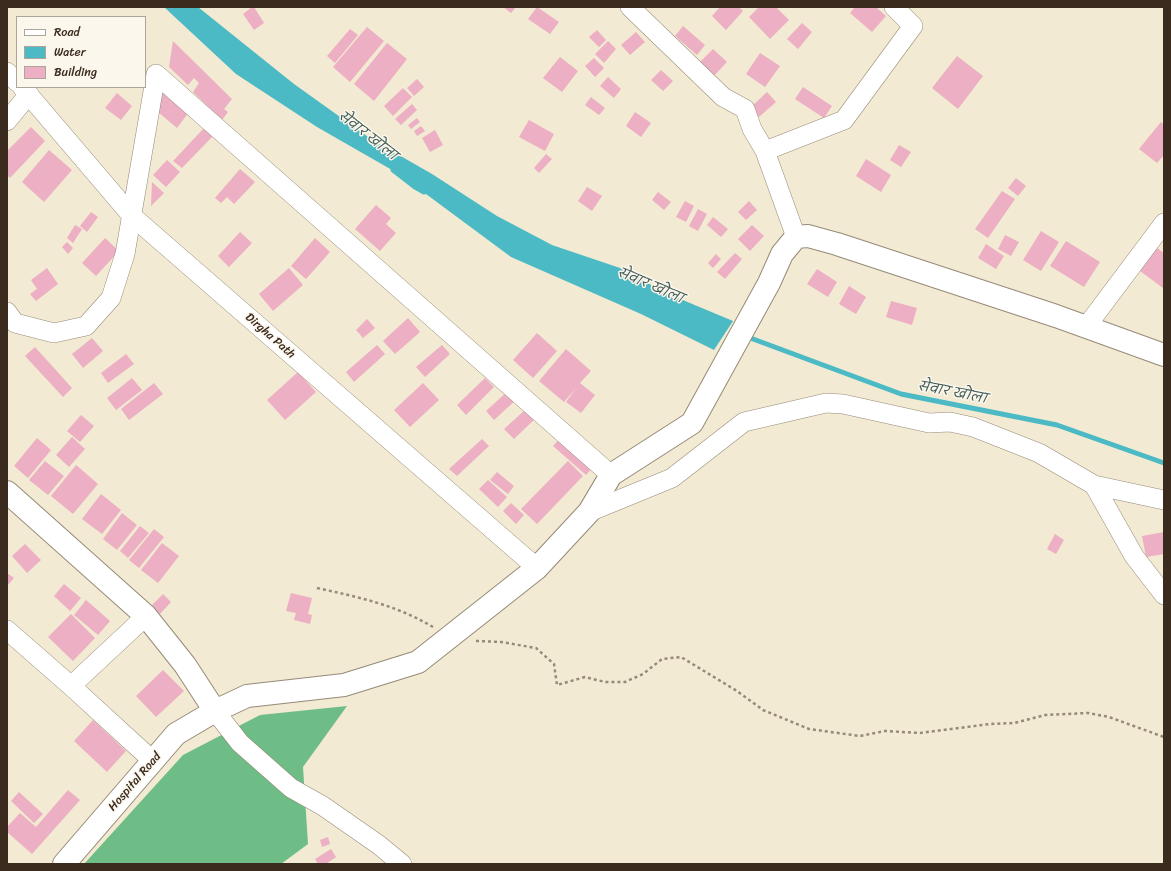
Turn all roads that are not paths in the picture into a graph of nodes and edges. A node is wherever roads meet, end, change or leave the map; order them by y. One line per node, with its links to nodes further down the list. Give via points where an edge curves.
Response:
1 (630, 7): 7 (street, via 723,97 745,109)
2 (894, 7): 7 (street, via 913,26 844,120)
3 (7, 72): 4 (street, Dirgha Path)
4 (16, 81)
5 (23, 88): 6 (street); 8 (street, Dirgha Path)
6 (7, 121)
7 (765, 151): 10 (street)
8 (132, 216): 11 (street, via 125,254 110,298 86,326 54,333 15,323); 14 (street, via 156,74); 19 (street, Dirgha Path)
9 (1164, 223): 12 (street)
10 (796, 237): 12 (street, via 808,236 837,244); 14 (street, via 782,254 769,283 692,423)
11 (7, 312)
12 (1086, 327): 13 (street)
13 (1164, 355)
14 (611, 475): 18 (street, Hospital Road)
15 (1094, 485): 17 (street); 18 (street, via 1039,453 973,427 950,422 929,423 843,404 826,403 744,422 672,478); 20 (street, via 1134,556)
16 (7, 492): 21 (street)
17 (1164, 500)
18 (589, 512): 19 (street, Hospital Road)
19 (537, 568): 24 (street, Hospital Road, via 418,662 344,685 247,696)
20 (1164, 595)
21 (146, 616): 23 (street); 24 (street, via 185,665)
22 (7, 630): 23 (street)
23 (71, 686): 25 (street)
24 (215, 711): 25 (street, Hospital Road, via 176,734); 27 (street, via 240,743 291,788 323,806)
25 (153, 761): 26 (street, Hospital Road)
26 (64, 864)
27 (402, 864)

